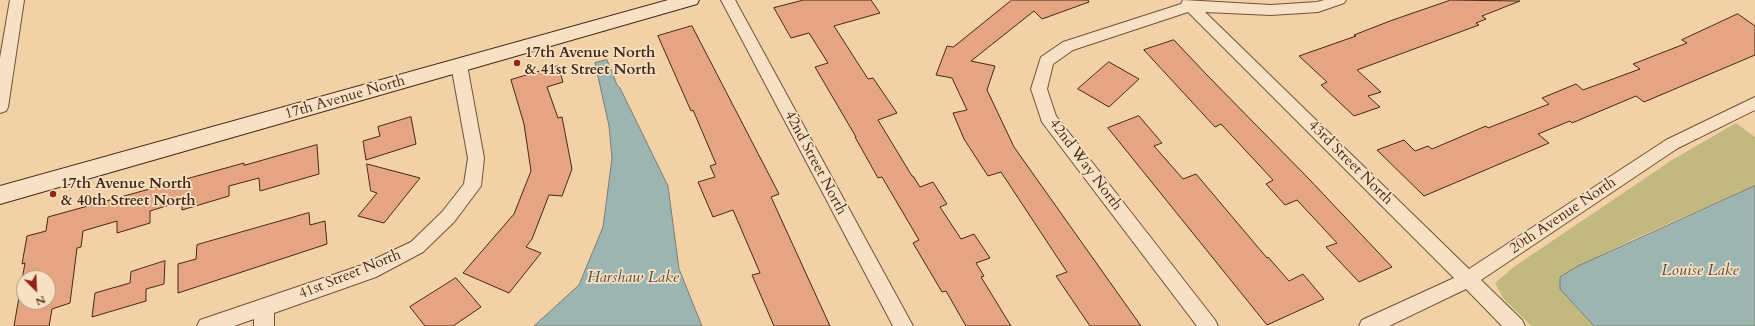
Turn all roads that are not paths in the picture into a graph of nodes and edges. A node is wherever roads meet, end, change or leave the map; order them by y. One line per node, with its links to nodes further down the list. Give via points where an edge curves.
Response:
1 (690, 0): 7 (street, 17th Avenue North)
2 (728, 0): 14 (street, 42nd Street North)
3 (1339, 0): 4 (street, via 1318,7 1271,10)
4 (1188, 3): 11 (street, 43rd Street North); 15 (street, 42nd Way North, via 1068,46 1046,61 1039,89 1048,118)
5 (16, 4): 6 (street); 9 (street)
6 (0, 11)
7 (460, 65): 10 (street, 17th Avenue North); 12 (street, 41st Street North, via 476,158 472,186 448,217 417,248)
8 (1755, 103): 11 (street, 20th Avenue North, via 1672,144)
9 (0, 107)
10 (0, 195)
11 (1468, 280): 16 (street, 20th Avenue North); 17 (street, 43rd Street North)
12 (264, 317): 13 (street, 41st Street North)
13 (207, 326)
14 (902, 326)
15 (1208, 326)
16 (1369, 326)
17 (1514, 326)

